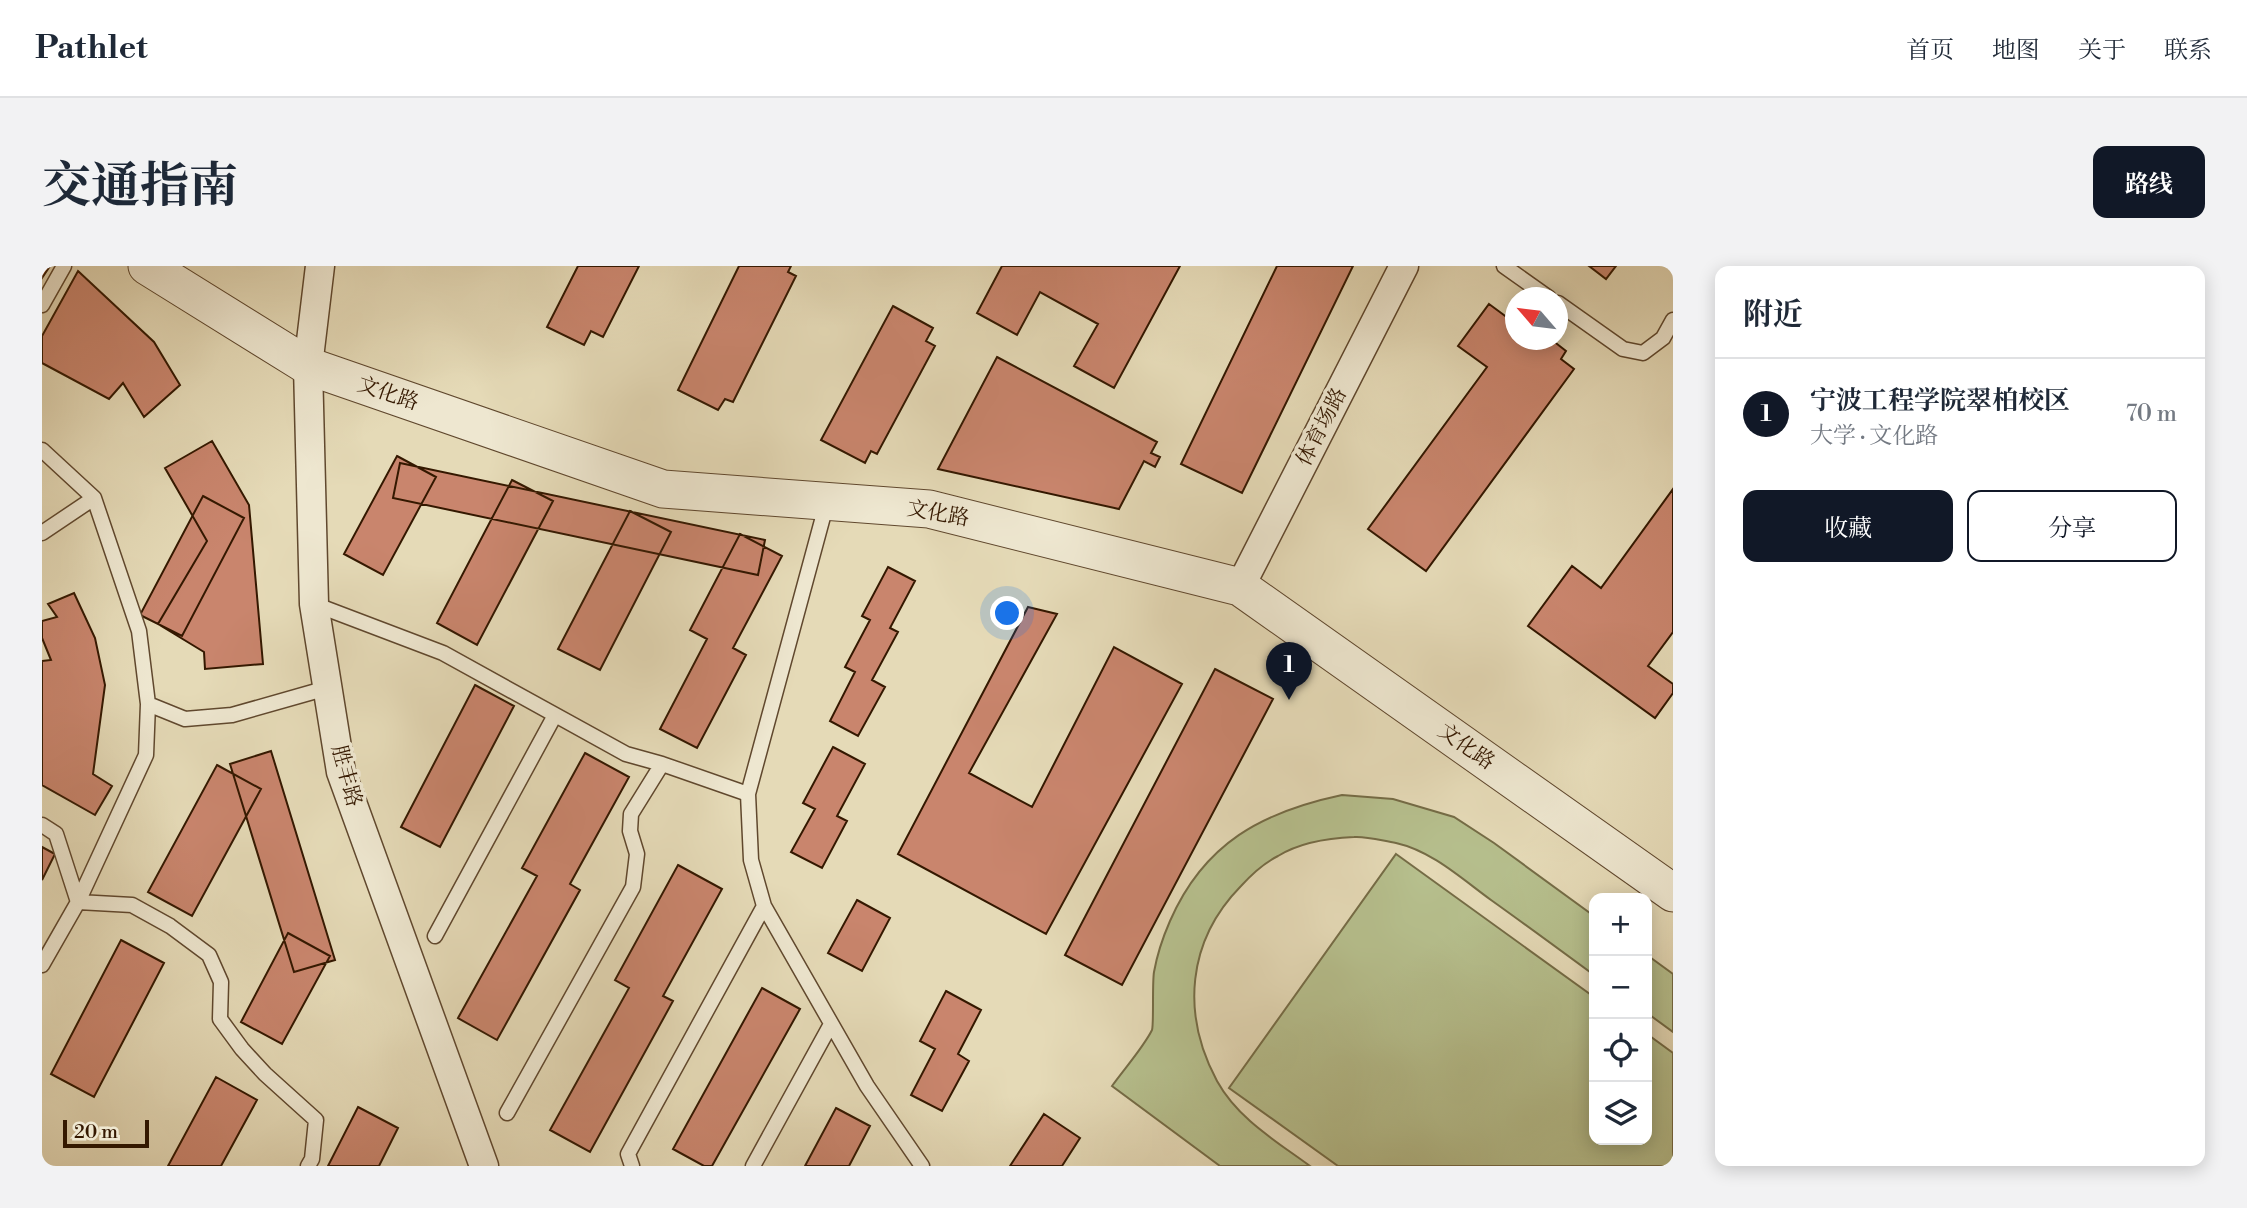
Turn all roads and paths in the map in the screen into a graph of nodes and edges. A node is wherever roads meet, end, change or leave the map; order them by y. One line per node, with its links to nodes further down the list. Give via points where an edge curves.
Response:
1 (64, 266): 7 (lane)
2 (147, 266): 10 (street, 文化路)
3 (320, 266): 10 (street, 胜丰路)
4 (1404, 266): 15 (street, 体育场路)
5 (1504, 266): 6 (lane)
6 (1534, 287)
7 (42, 306)
8 (1568, 310): 9 (lane, via 1623,349 1643,353 1662,338)
9 (1673, 320)
10 (308, 366): 13 (street, 文化路, via 663,489); 16 (street, 胜丰路)
11 (42, 450): 12 (lane)
12 (94, 498): 14 (lane); 18 (lane, via 139,631)
13 (827, 501): 15 (street, 文化路, via 929,509); 21 (lane)
14 (42, 533)
15 (1240, 587): 23 (street, 文化路)
16 (314, 604): 17 (street, 胜丰路); 19 (lane, via 443,653)
17 (327, 688): 18 (lane, via 209,718 185,719); 31 (street, 胜丰路, via 341,772)
18 (148, 704): 24 (lane, via 146,755)
19 (555, 715): 20 (lane, via 626,754); 26 (lane)
20 (662, 764): 21 (lane); 29 (lane, via 631,814 630,831 637,854 633,887)
21 (748, 794): 25 (lane, via 751,860)
22 (42, 825): 24 (lane, via 57,834)
23 (1673, 894)
24 (78, 902): 27 (lane); 30 (lane, via 132,905 209,955 221,982 220,1019 265,1074 316,1120)
25 (764, 906): 28 (lane); 32 (lane, via 628,1154)
26 (435, 936)
27 (42, 965)
28 (831, 1024): 33 (lane); 34 (lane)
29 (507, 1113)
30 (308, 1166)
31 (484, 1166)
32 (632, 1166)
33 (753, 1166)
34 (922, 1166)

